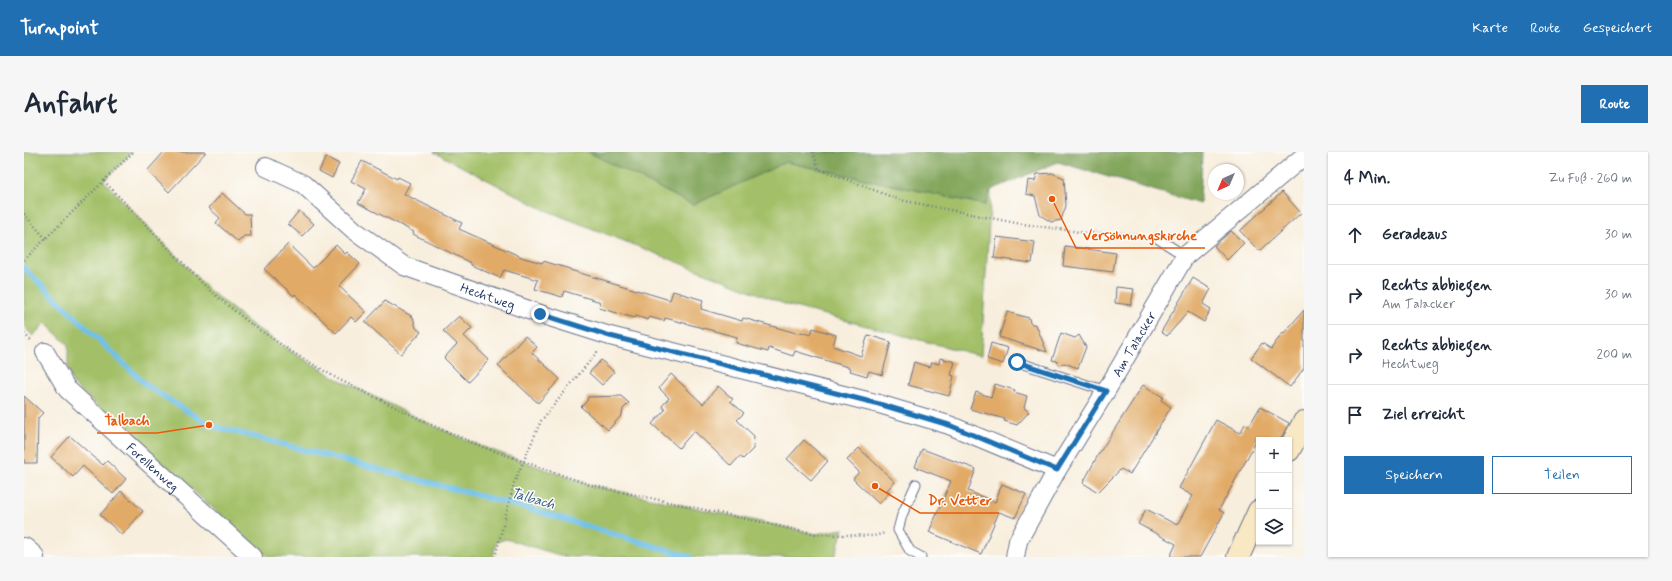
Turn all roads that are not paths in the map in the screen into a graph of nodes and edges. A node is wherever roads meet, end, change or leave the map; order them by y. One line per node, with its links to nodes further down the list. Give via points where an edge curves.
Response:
1 (1304, 156): 4 (street, Am Talacker)
2 (266, 167): 10 (street, Hechtweg, via 303,184 354,230 404,266 610,336 879,404 949,425)
3 (1157, 238): 4 (lane)
4 (1185, 256): 7 (street, Am Talacker)
5 (45, 352): 15 (street, Forellenweg, via 67,389)
6 (1017, 362): 7 (lane)
7 (1106, 391): 10 (street, Am Talacker)
8 (1304, 422): 9 (main road)
9 (1292, 444)
10 (1057, 470): 17 (street, Am Talacker, via 1018,540)
11 (916, 484): 16 (lane, via 898,530 910,552)
12 (1256, 518): 18 (main road)
13 (24, 549): 14 (street)
14 (33, 557)
15 (253, 557)
16 (921, 557)
17 (1015, 557)
18 (1238, 557)

